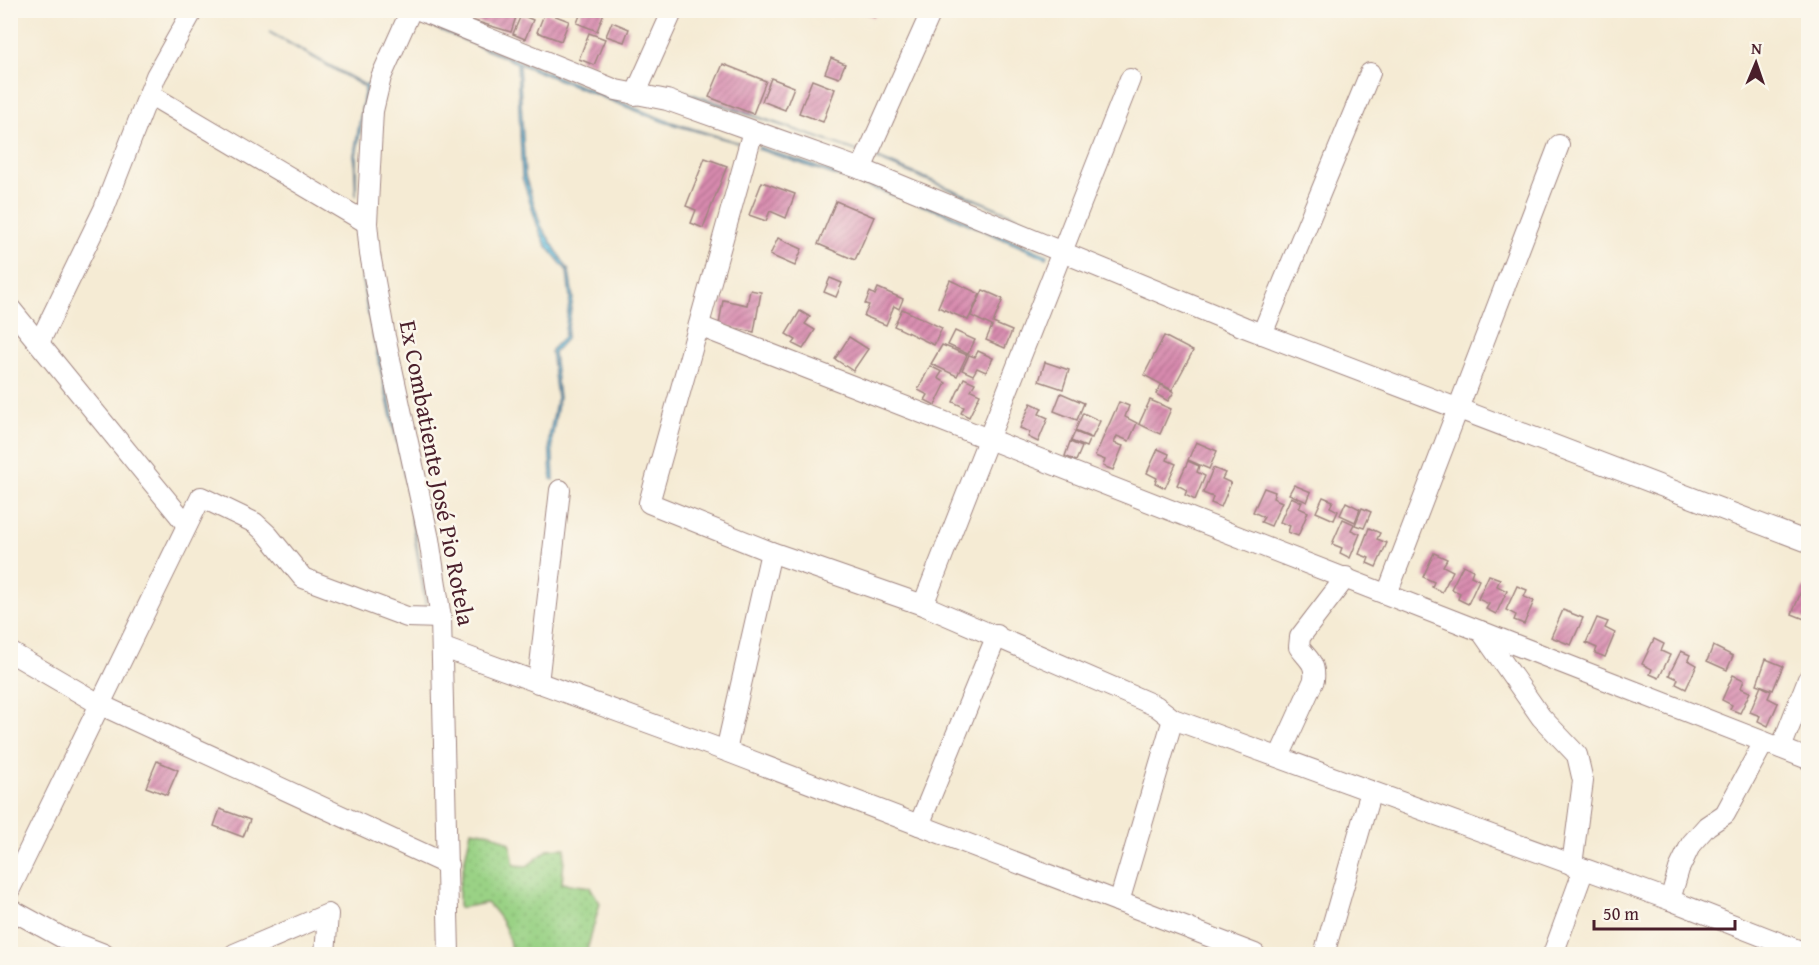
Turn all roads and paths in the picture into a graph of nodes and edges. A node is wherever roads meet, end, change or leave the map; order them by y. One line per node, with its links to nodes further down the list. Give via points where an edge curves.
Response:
1 (193, 10): 8 (street)
2 (411, 10): 13 (street, Ex Combatiente José Pio Rotela, via 381,77 373,111)
3 (419, 10): 9 (street)
4 (673, 10): 9 (street)
5 (932, 10): 12 (street)
6 (1370, 73): 17 (street)
7 (1130, 79): 14 (street)
8 (149, 94): 13 (street); 18 (street, via 104,209)
9 (635, 95): 10 (street, via 667,100)
10 (753, 131): 12 (street); 16 (street)
11 (1559, 145): 19 (street)
12 (861, 169): 14 (street)
13 (367, 224): 28 (street, Ex Combatiente José Pio Rotela)
14 (1062, 251): 17 (street); 20 (street)
15 (10, 308): 18 (street)
16 (699, 326): 20 (street); 24 (street, via 649,503)
17 (1262, 334): 19 (street)
18 (40, 341): 22 (street)
19 (1457, 408): 23 (street); 26 (street)
20 (989, 438): 25 (street); 27 (street)
21 (560, 490): 34 (street)
22 (187, 525): 28 (street, via 201,497 255,523 303,578 407,617); 35 (street)
23 (1809, 542)
24 (771, 552): 27 (street); 38 (street)
25 (1346, 577): 26 (street); 39 (street, via 1300,637 1299,647 1313,661 1314,680)
26 (1387, 594): 29 (street)
27 (923, 605): 30 (street)
28 (441, 618): 31 (street, Ex Combatiente José Pio Rotela)
29 (1481, 631): 37 (street); 44 (street, via 1541,717 1577,754 1583,781)
30 (997, 635): 36 (street, via 1156,706); 42 (street)
31 (444, 648): 34 (street); 43 (street, Ex Combatiente José Pio Rotela)
32 (10, 652): 35 (street)
33 (1809, 680): 37 (street)
34 (538, 683): 38 (street)
35 (101, 705): 43 (street); 45 (street)
36 (1173, 719): 39 (street); 47 (street)
37 (1772, 745): 40 (street); 46 (street, via 1725,814 1691,844)
38 (726, 751): 42 (street)
39 (1279, 757): 41 (street)
40 (1809, 759)
41 (1371, 791): 44 (street); 56 (street)
42 (919, 825): 47 (street)
43 (448, 865): 54 (street, Ex Combatiente José Pio Rotela)
44 (1578, 867): 46 (street); 57 (street)
45 (10, 889)
46 (1670, 900): 49 (street)
47 (1119, 902): 50 (street)
48 (10, 909): 51 (street, via 63,938)
49 (1764, 945): 58 (street)
50 (1220, 948): 55 (street)
51 (104, 954)
52 (234, 954): 53 (street, via 327,914)
53 (325, 954)
54 (449, 954)
55 (1255, 954)
56 (1324, 954)
57 (1552, 954)
58 (1809, 954)

